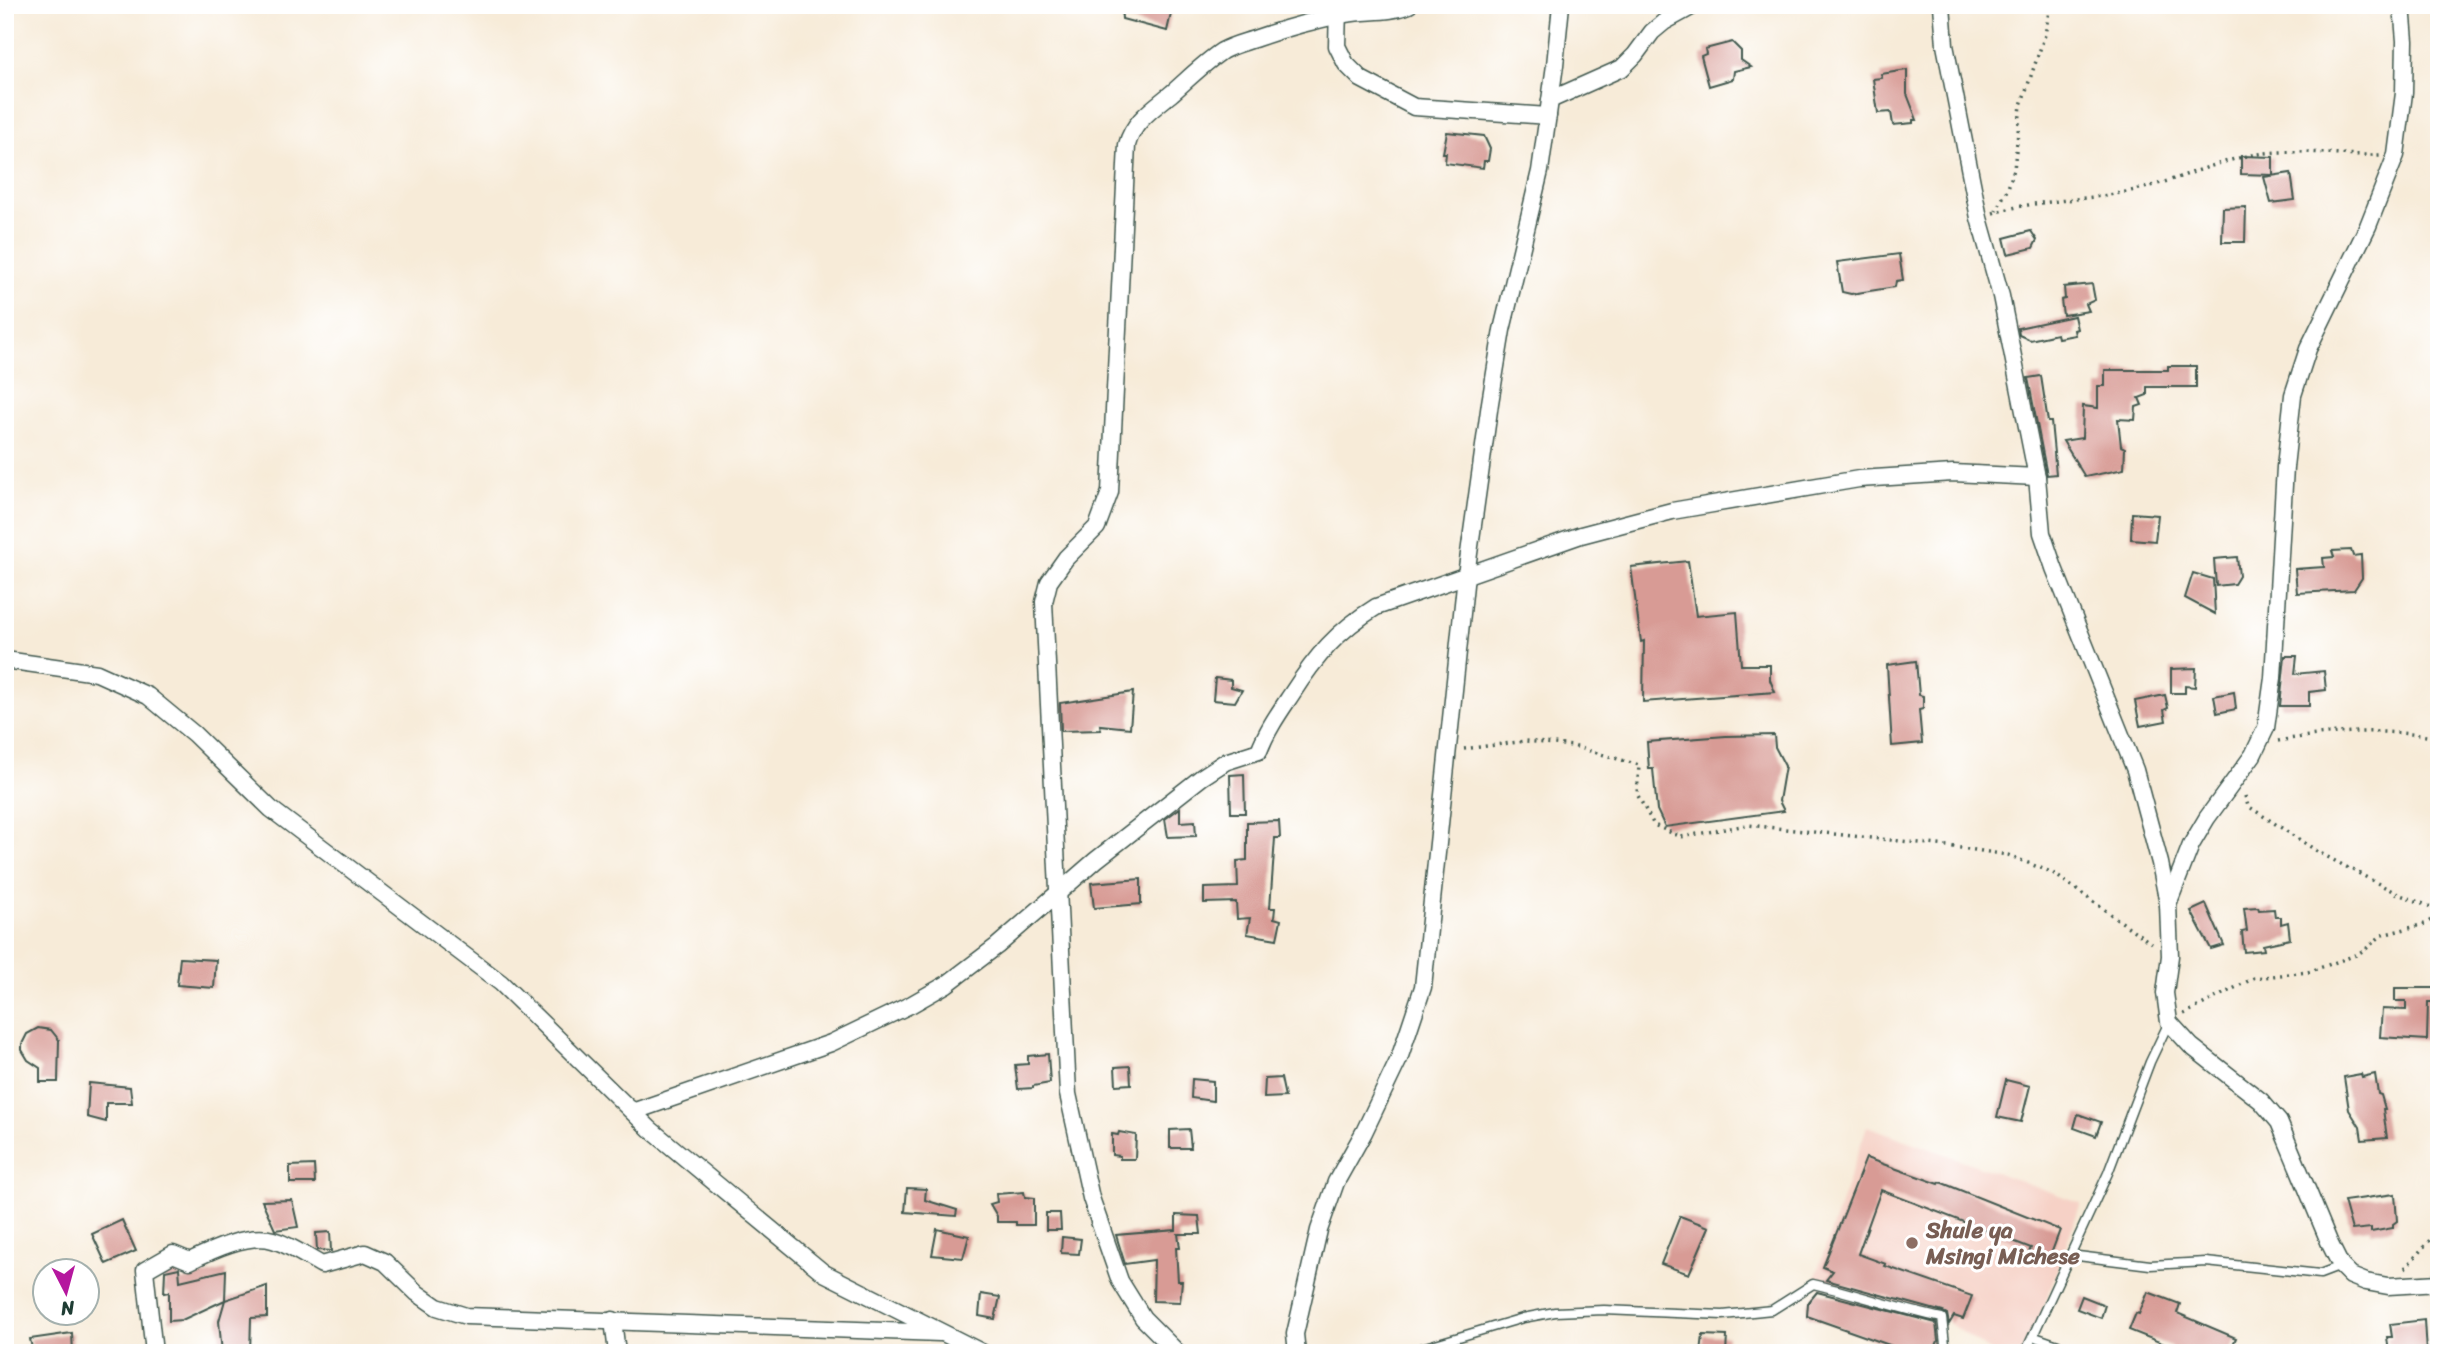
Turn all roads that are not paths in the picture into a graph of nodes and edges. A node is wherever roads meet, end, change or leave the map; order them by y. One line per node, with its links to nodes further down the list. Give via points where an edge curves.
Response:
1 (1409, 5): 6 (street)
2 (1561, 5): 7 (street)
3 (1695, 5): 7 (street, via 1652,32 1622,68)
4 (1942, 5): 8 (street, via 1945,45 1979,218 2001,296)
5 (2402, 5): 12 (street, via 2404,93 2396,155 2368,226 2308,349 2293,395 2266,728 2191,845)
6 (1338, 10): 7 (street, via 1337,46 1346,64 1361,79 1413,107); 11 (street, via 1223,51 1130,134 1110,492 1097,527 1049,582 1044,603)
7 (1549, 108): 9 (street, via 1540,171 1502,330)
8 (2037, 477): 9 (street, via 1953,473 1798,488 1628,522); 12 (street, via 2042,533 2135,770)
9 (1466, 575): 11 (street, via 1396,598 1351,622 1316,656 1268,728 1259,751 1225,762 1202,777); 26 (street, via 1423,987 1399,1059 1336,1182 1318,1230 1296,1334)
10 (5, 660): 14 (street, via 97,673 148,696 271,809 501,984)
11 (1059, 892): 14 (street, via 977,962 912,1004 831,1043); 25 (street, via 1068,1094 1091,1198 1120,1281 1143,1318)
12 (2168, 904): 13 (street, via 2170,956 2165,993)
13 (2169, 1022): 15 (lane); 16 (street, via 2279,1122)
14 (630, 1110): 19 (street, via 824,1273)
15 (2070, 1255): 16 (lane, via 2150,1265 2206,1262 2320,1274); 20 (lane)
16 (2341, 1266): 17 (street, via 2351,1276 2388,1286)
17 (2439, 1283)
18 (613, 1320): 19 (street); 22 (street, via 466,1316 437,1307 385,1262 365,1252 322,1265 272,1239 240,1241 190,1261 173,1254 145,1270); 23 (street)
19 (946, 1333): 21 (street)
20 (2035, 1336): 29 (lane); 30 (lane)
21 (961, 1348): 24 (street)
22 (154, 1353)
23 (617, 1353)
24 (983, 1353)
25 (1178, 1353)
26 (1297, 1353)
27 (1405, 1353): 28 (lane, via 1555,1312 1723,1315 1772,1310 1813,1284 1941,1318)
28 (1946, 1353)
29 (2025, 1353)
30 (2073, 1353)

